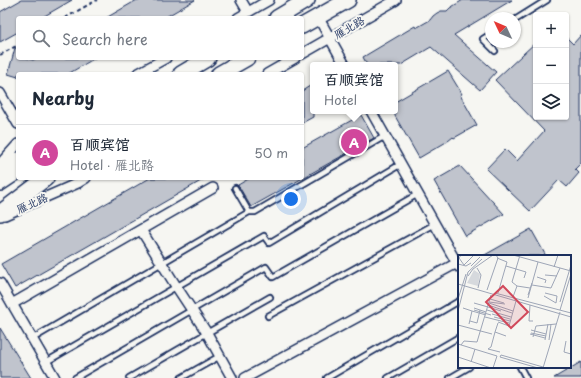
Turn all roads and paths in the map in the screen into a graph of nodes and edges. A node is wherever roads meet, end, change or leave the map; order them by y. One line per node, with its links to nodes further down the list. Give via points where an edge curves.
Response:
1 (97, 0): 9 (path)
2 (241, 0): 8 (street)
3 (269, 0): 8 (street)
4 (307, 0): 11 (main road)
5 (348, 0): 13 (main road)
6 (396, 0): 15 (street, 雁北路)
7 (547, 0): 12 (lane)
8 (248, 12): 10 (street)
9 (69, 16)
10 (241, 16)
11 (279, 16)
12 (521, 16)
13 (318, 17): 14 (main road); 15 (street)
14 (304, 25)
15 (330, 38): 19 (street, 雁北路); 25 (street)
16 (16, 45): 20 (path)
17 (492, 48): 18 (lane)
18 (495, 51)
19 (304, 53)
20 (0, 55)
21 (162, 60): 26 (street)
22 (205, 60): 27 (main road)
23 (244, 60): 28 (main road)
24 (292, 60): 29 (street)
25 (343, 62)
26 (141, 72)
27 (184, 72)
28 (222, 72)
29 (270, 72)
30 (0, 93): 32 (street)
31 (373, 114): 33 (street)
32 (16, 121)
33 (385, 136): 36 (street); 48 (lane, via 255,212)
34 (16, 146): 37 (street)
35 (16, 161): 37 (main road)
36 (401, 164): 45 (street); 55 (lane, via 269,243 264,236)
37 (0, 166)
38 (16, 172): 42 (main road)
39 (34, 180): 46 (main road)
40 (43, 180): 47 (main road)
41 (83, 180): 49 (street, 雁北路)
42 (0, 183)
43 (213, 188): 51 (street)
44 (235, 188): 48 (lane)
45 (418, 194): 50 (street); 59 (lane, via 273,277 266,267)
46 (0, 199)
47 (0, 212)
48 (249, 212): 52 (lane)
49 (0, 218)
50 (435, 224): 53 (street); 60 (lane)
51 (141, 230): 52 (street); 58 (street)
52 (162, 264): 55 (street); 63 (lane)
53 (458, 265): 73 (street)
54 (0, 283): 58 (street)
55 (176, 286): 59 (street); 65 (lane)
56 (270, 296): 61 (lane)
57 (458, 302): 74 (lane)
58 (12, 304): 63 (street)
59 (192, 311): 61 (street); 69 (lane)
60 (268, 316)
61 (207, 334): 64 (street); 70 (lane)
62 (458, 338): 75 (lane)
63 (32, 339): 65 (street)
64 (220, 356): 71 (lane); 72 (street)
65 (46, 362): 68 (street)
66 (467, 368): 76 (lane)
67 (521, 368): 77 (lane)
68 (55, 378)
69 (74, 378)
70 (128, 378)
71 (181, 378)
72 (232, 378)
73 (245, 378)
74 (327, 378)
75 (388, 378)
76 (450, 378)
77 (526, 378)

